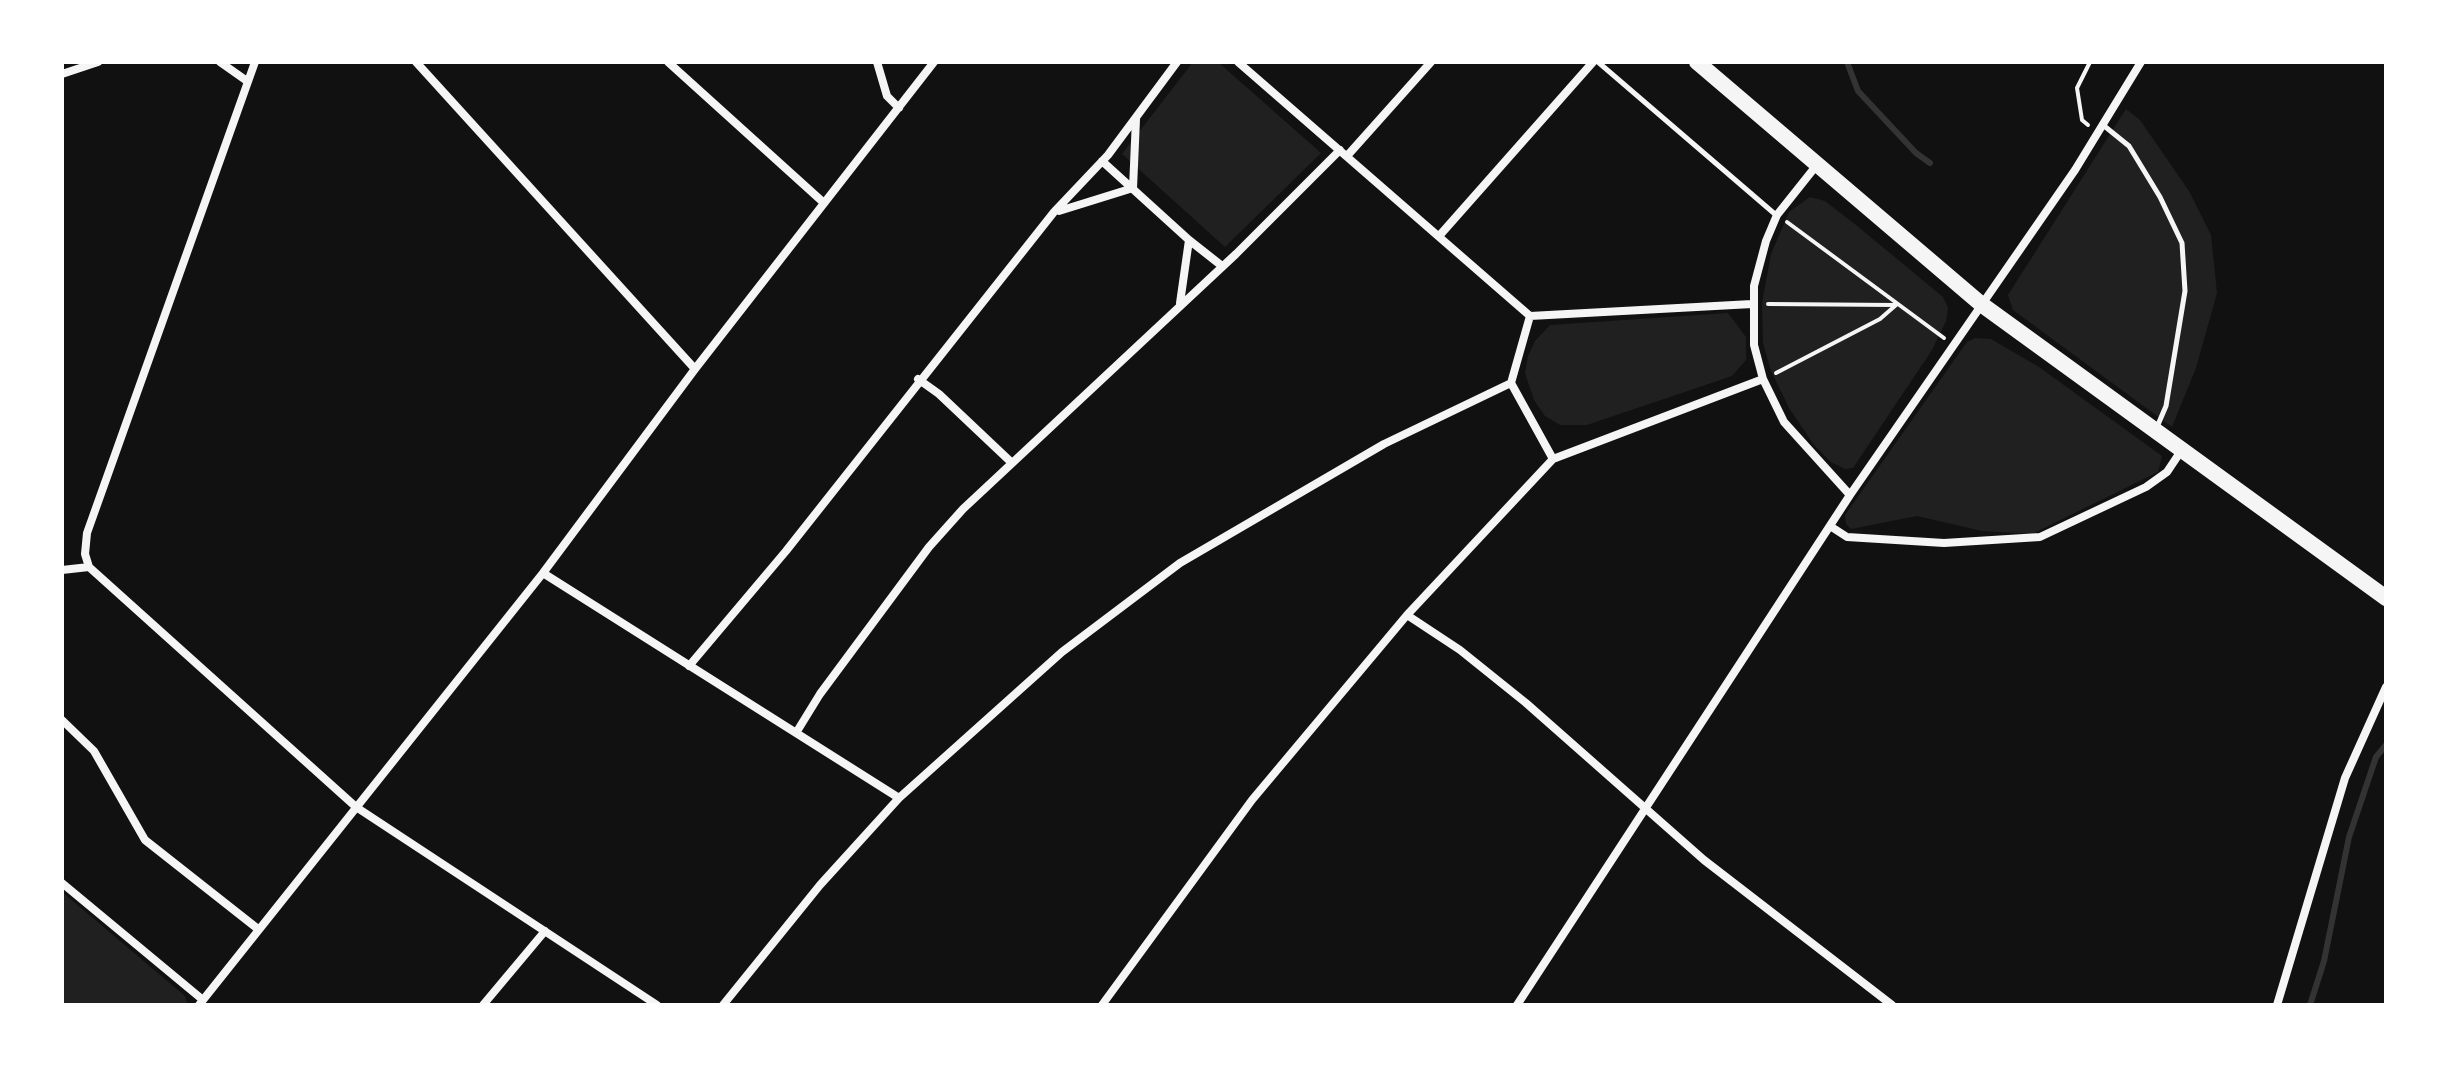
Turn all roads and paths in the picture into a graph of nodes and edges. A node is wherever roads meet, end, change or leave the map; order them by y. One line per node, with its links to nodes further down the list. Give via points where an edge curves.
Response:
1 (98, 62): 15 (street)
2 (220, 62): 16 (street)
3 (255, 62): 16 (street)
4 (416, 62): 36 (street)
5 (668, 62): 24 (street)
6 (877, 62): 17 (street, via 887,96)
7 (934, 62): 17 (street)
8 (1177, 62): 18 (street)
9 (1238, 62): 20 (street)
10 (1431, 62): 20 (street)
11 (1596, 62): 26 (lane); 27 (street)
12 (1697, 62): 22 (main road)
13 (2090, 62): 19 (path, via 2077,88 2078,99 2082,120)
14 (2141, 62): 19 (street)
15 (62, 74)
16 (247, 81): 46 (street, via 87,533)
17 (899, 108): 24 (street)
18 (1137, 118): 21 (street); 23 (street)
19 (2101, 129): 32 (street); 40 (lane, via 2129,146 2182,243 2181,320 2166,406)
20 (1344, 153): 27 (street); 29 (street)
21 (1102, 161): 23 (street); 25 (street)
22 (1816, 166): 26 (street); 32 (main road)
23 (1133, 188): 25 (street); 28 (street)
24 (824, 203): 36 (street)
25 (1054, 212): 37 (street)
26 (1777, 215): 31 (street, via 1759,263); 33 (path)
27 (1440, 235): 34 (street)
28 (1189, 240): 29 (street); 30 (street)
29 (1222, 266): 30 (street)
30 (1180, 304): 43 (street)
31 (1752, 304): 33 (path); 34 (street); 38 (street)
32 (1981, 304): 35 (street); 40 (main road)
33 (1896, 305): 35 (path); 38 (path, via 1880,319)
34 (1530, 316): 39 (street)
35 (1952, 344): 44 (street)
36 (695, 369): 48 (street)
37 (918, 379): 43 (street); 51 (street, via 834,492)
38 (1763, 379): 42 (street); 44 (street, via 1799,441)
39 (1511, 383): 42 (street); 55 (street, via 1384,444 1180,563 1062,652)
40 (2154, 432): 41 (main road)
41 (2181, 451): 45 (street, via 2167,472 2146,487 2040,537 1944,543 1847,537); 49 (main road)
42 (1553, 459): 50 (street)
43 (1012, 463): 54 (street, via 929,547)
44 (1850, 495): 45 (street)
45 (1830, 526): 57 (street)
46 (89, 567): 47 (street); 56 (street)
47 (62, 570)
48 (543, 573): 51 (street); 56 (street)
49 (2386, 598)
50 (1407, 615): 57 (street, via 1526,703); 65 (street, via 1252,800)
51 (689, 666): 54 (street)
52 (2386, 687): 68 (street, via 2345,778)
53 (62, 720): 59 (street, via 94,751 145,840)
54 (796, 733): 55 (street)
55 (899, 798): 64 (street, via 810,896)
56 (356, 807): 59 (street); 60 (street)
57 (1645, 811): 66 (street); 67 (street)
58 (62, 883): 61 (street)
59 (258, 929): 61 (street)
60 (545, 931): 62 (street); 63 (street)
61 (201, 1002)
62 (483, 1005)
63 (657, 1005)
64 (723, 1005)
65 (1102, 1005)
66 (1517, 1005)
67 (1892, 1005)
68 (2277, 1005)

